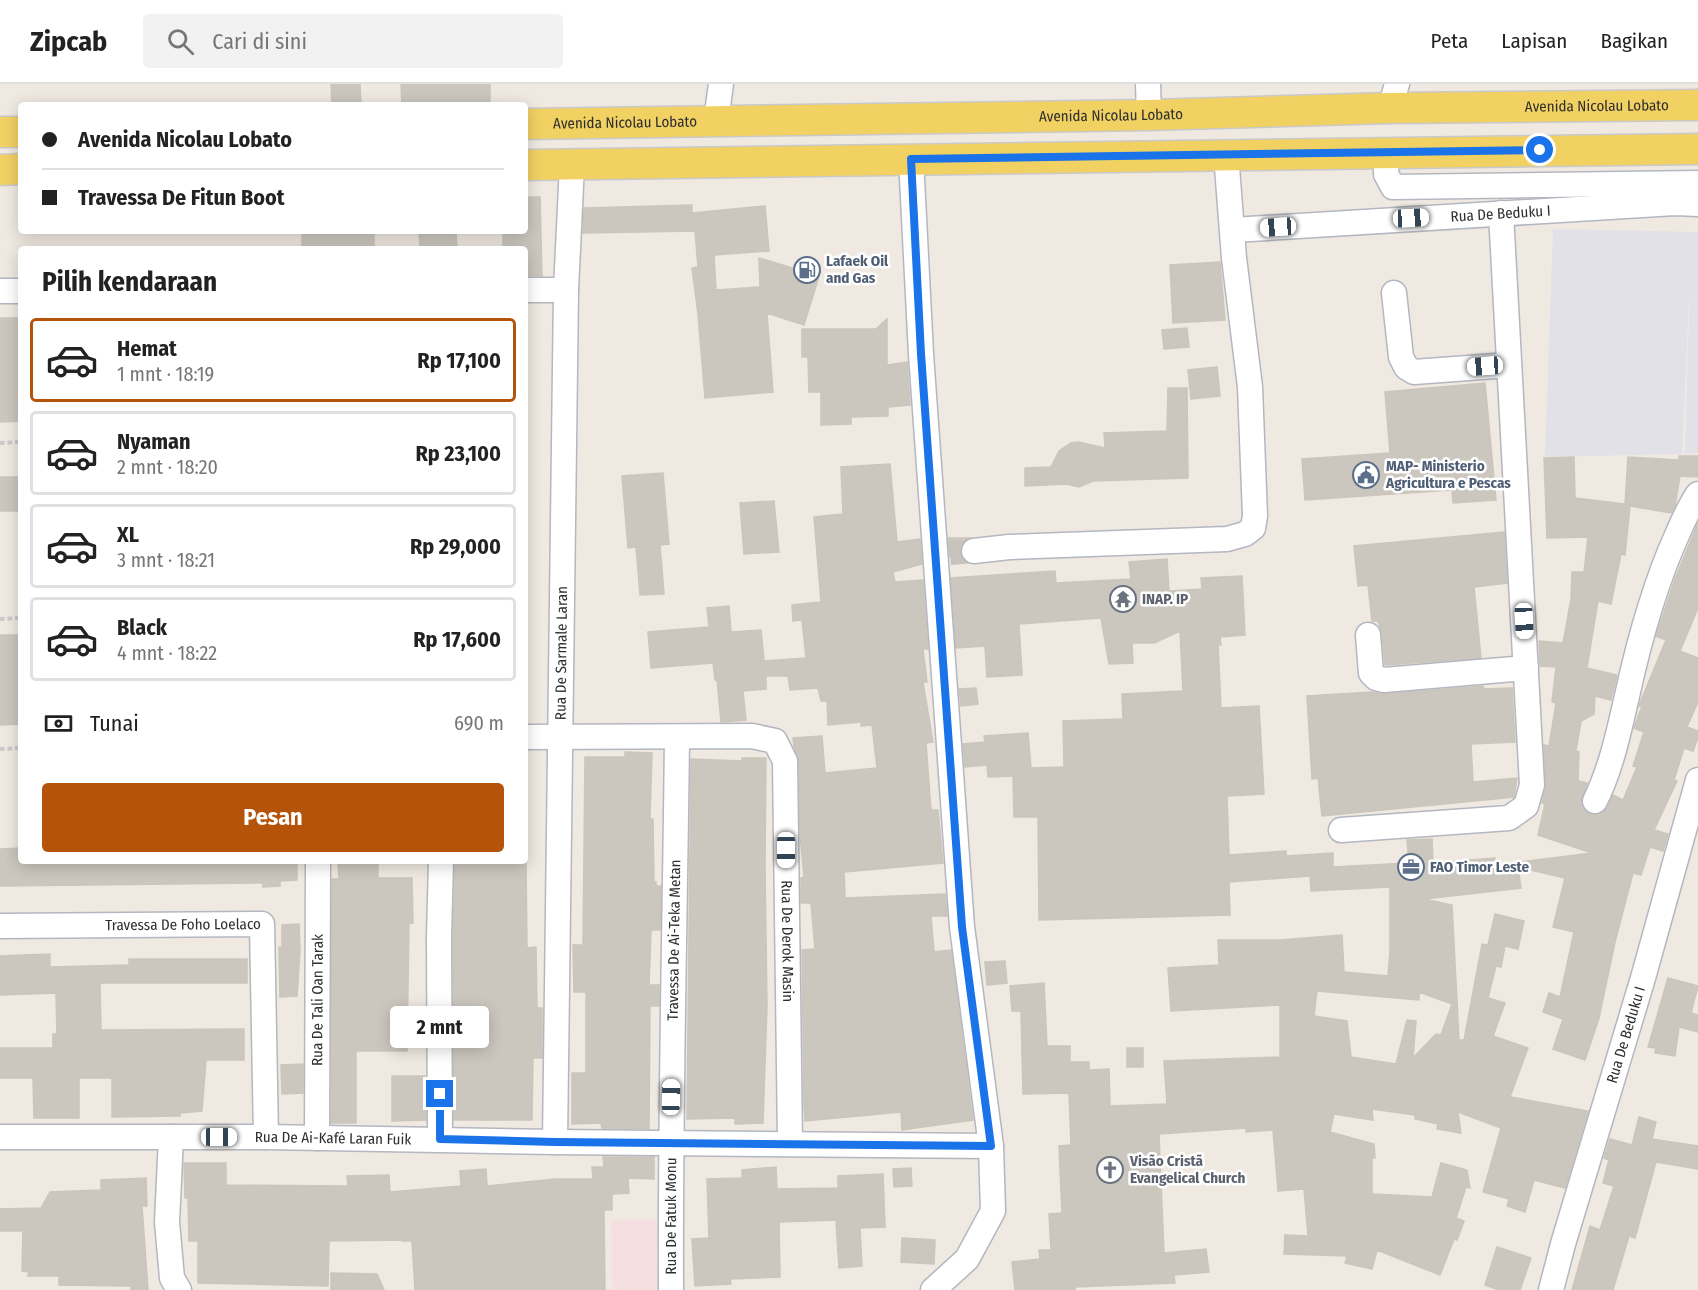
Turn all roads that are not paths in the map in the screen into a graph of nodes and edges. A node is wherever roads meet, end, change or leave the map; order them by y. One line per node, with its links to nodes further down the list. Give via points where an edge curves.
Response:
1 (721, 84): 6 (street)
2 (1148, 84): 5 (street)
3 (1393, 96): 4 (main road, Avenida Nicolau Lobato, via 1450,107); 5 (main road, Avenida Nicolau Lobato)
4 (1698, 105)
5 (1149, 115): 6 (main road, Avenida Nicolau Lobato); 13 (main road)
6 (716, 121): 7 (main road, Avenida Nicolau Lobato)
7 (528, 124)
8 (0, 132): 9 (main road)
9 (18, 132)
10 (1698, 149): 11 (main road)
11 (1386, 152): 12 (main road); 19 (street, via 1386,174 1393,187)
12 (1226, 154): 13 (main road); 22 (street)
13 (1149, 155): 14 (main road)
14 (911, 159): 16 (main road); 50 (street, via 921,354 943,554 962,927)
15 (528, 165): 16 (main road)
16 (572, 165): 24 (street, Rua De Sarmale Laran)
17 (18, 169): 18 (main road)
18 (0, 170)
19 (1698, 183)
20 (1698, 204): 21 (street, Rua De Beduku I)
21 (1501, 213): 22 (street, Rua De Beduku I); 28 (street)
22 (1233, 230): 30 (street, via 1251,387 1253,528 1227,539)
23 (528, 290): 24 (street)
24 (566, 290): 34 (street, Rua De Sarmale Laran)
25 (0, 291): 26 (street)
26 (18, 291)
27 (1394, 293): 28 (street, via 1401,357 1406,367 1414,372)
28 (1509, 365): 32 (street)
29 (1698, 494): 37 (street, via 1666,560 1640,639 1603,786)
30 (974, 551)
31 (1368, 635): 32 (street, via 1371,673 1384,680)
32 (1526, 668): 38 (street, via 1532,785 1526,806 1509,818)
33 (528, 737): 34 (street, Rua De Derok Masin)
34 (560, 737): 35 (street, Rua De Derok Masin); 47 (street, Rua De Sarmale Laran)
35 (677, 737): 48 (street, Travessa De Ai-Teka Metan); 49 (street, Rua De Derok Masin, via 752,736 775,741 785,761)
36 (1698, 780): 54 (street, Rua De Beduku I)
37 (1595, 801)
38 (1341, 830)
39 (318, 864): 45 (street, Rua De Tali Oan Tarak)
40 (441, 864): 46 (street)
41 (0, 926): 44 (street, Travessa De Foho Loelaco, via 262,924)
42 (0, 1137): 43 (street, Rua De Ai-Kafé Laran Fuik)
43 (171, 1137): 44 (street, Rua De Ai-Kafé Laran Fuik); 51 (street, via 167,1222 172,1278)
44 (266, 1137): 45 (street, Rua De Ai-Kafé Laran Fuik)
45 (317, 1138): 46 (street, Rua De Ai-Kafé Laran Fuik)
46 (440, 1139): 47 (street, Rua De Ai-Kafé Laran Fuik)
47 (555, 1142): 48 (street, Rua De Ai-Kafé Laran Fuik)
48 (670, 1142): 49 (street, Rua De Ai-Kafé Laran Fuik); 52 (street, Rua De Fatuk Monu)
49 (790, 1143): 50 (street, Rua De Ai-Kafé Laran Fuik)
50 (991, 1146): 53 (street, via 993,1211 967,1259)
51 (179, 1290)
52 (671, 1290)
53 (933, 1290)
54 (1551, 1290)

